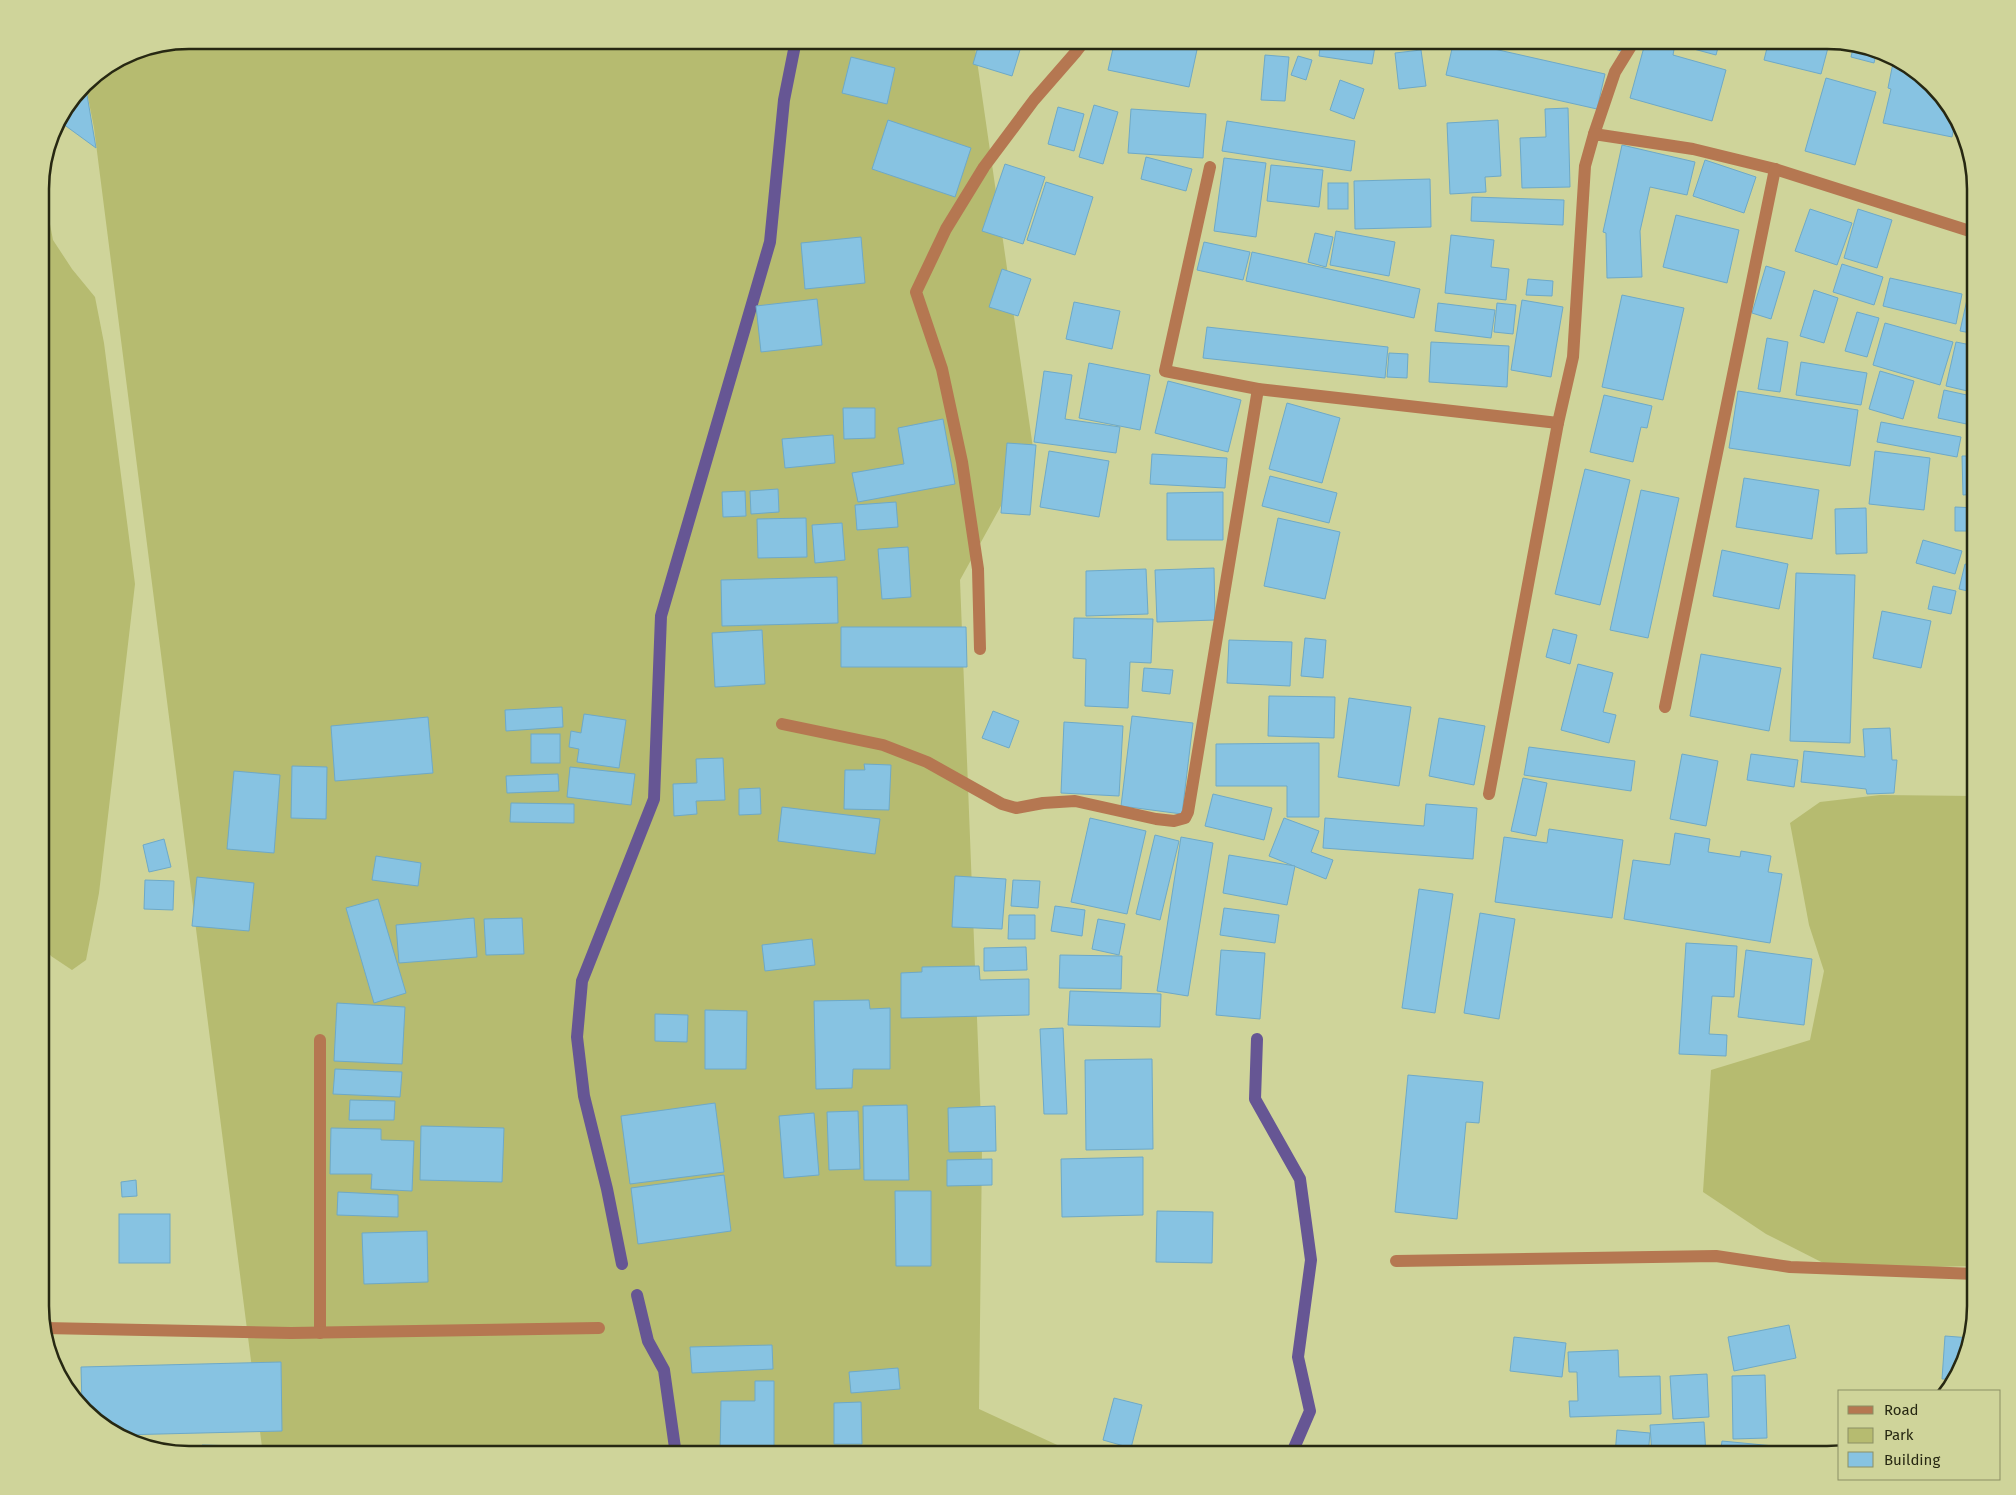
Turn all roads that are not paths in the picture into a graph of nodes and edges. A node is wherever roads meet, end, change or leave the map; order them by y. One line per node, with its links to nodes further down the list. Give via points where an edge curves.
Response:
1 (1078, 49): 9 (street, via 1034,100 984,167 946,229 916,292 942,368 962,462 978,569)
2 (1629, 49): 3 (street, via 1615,72)
3 (1594, 134): 5 (street, via 1693,149); 8 (street, via 1585,166 1573,356)
4 (1210, 167): 7 (street, via 1165,371)
5 (1775, 169): 6 (street); 10 (street)
6 (1967, 230)
7 (1258, 389): 8 (street); 11 (street, via 1185,818 1174,821 1156,819 1075,801 1016,808 1002,804 928,762 883,745)
8 (1558, 423): 12 (street)
9 (980, 649)
10 (1664, 707)
11 (782, 724)
12 (1489, 794)
13 (320, 1040): 18 (street)
14 (1396, 1261): 15 (street, via 1716,1256 1790,1267)
15 (1967, 1274)
16 (50, 1328): 18 (street)
17 (600, 1328): 18 (street)
18 (320, 1332)

